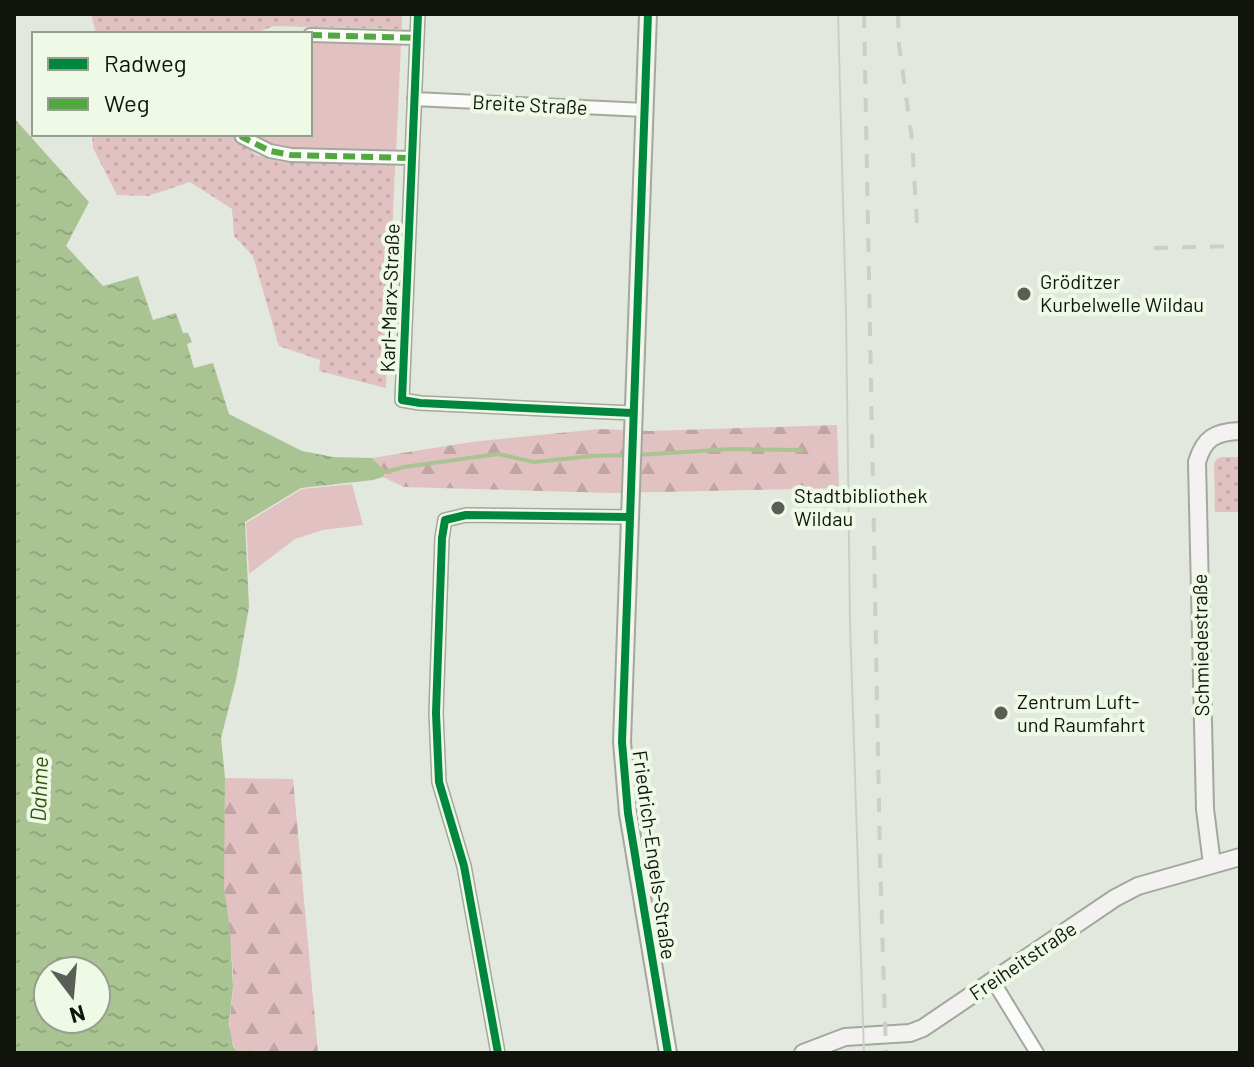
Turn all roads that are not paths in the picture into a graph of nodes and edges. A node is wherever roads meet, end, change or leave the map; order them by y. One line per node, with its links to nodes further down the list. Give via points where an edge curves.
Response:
1 (418, 14): 4 (street, Karl-Marx-Straße)
2 (648, 14): 6 (main road)
3 (312, 35): 4 (street)
4 (417, 38): 5 (street, Karl-Marx-Straße)
5 (414, 99): 6 (street, Breite Straße); 8 (street, Karl-Marx-Straße)
6 (645, 110): 9 (main road)
7 (242, 136): 8 (street, via 291,155)
8 (412, 158): 9 (street, Karl-Marx-Straße, via 402,400)
9 (632, 420): 11 (main road, Friedrich-Engels-Straße)
10 (1240, 431): 13 (main road, Schmiedestraße, via 1217,433 1201,447 1197,466 1205,809)
11 (629, 517): 15 (street, via 466,515 445,520 437,683 439,782 464,866); 16 (main road, Friedrich-Engels-Straße, via 623,758)
12 (1240, 857): 13 (main road, Freiheitstraße)
13 (1212, 864): 14 (main road, Freiheitstraße, via 1115,898)
14 (993, 981): 17 (main road, Freiheitstraße, via 910,1033 845,1037); 18 (street)
15 (498, 1053)
16 (668, 1053)
17 (803, 1053)
18 (1037, 1053)

